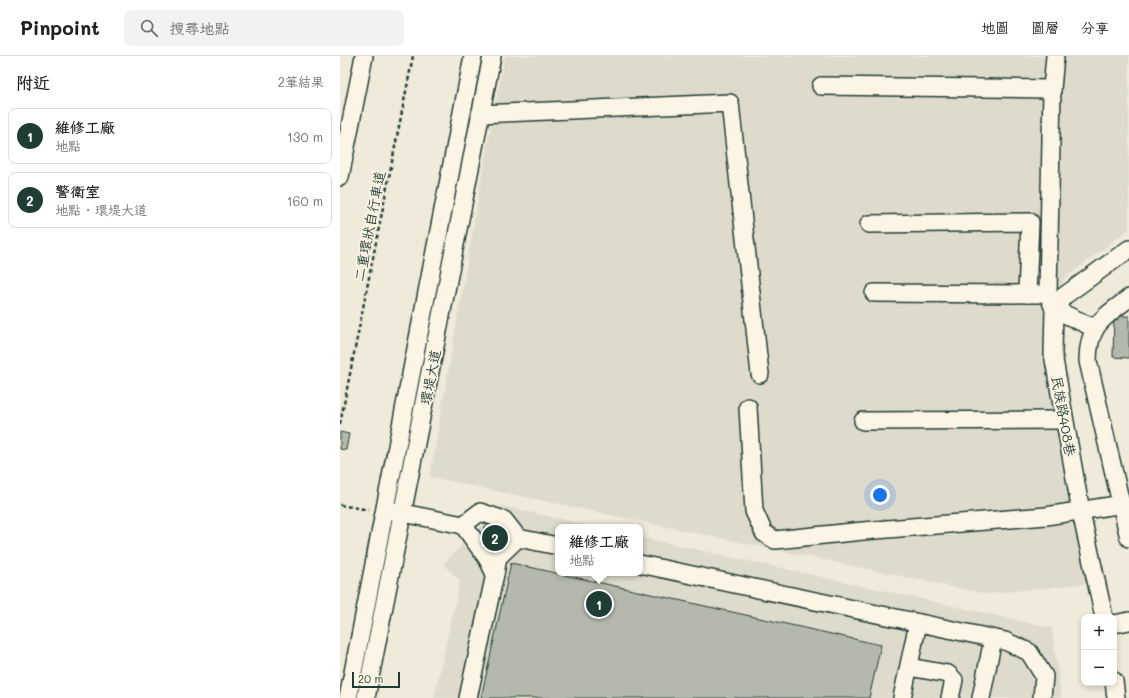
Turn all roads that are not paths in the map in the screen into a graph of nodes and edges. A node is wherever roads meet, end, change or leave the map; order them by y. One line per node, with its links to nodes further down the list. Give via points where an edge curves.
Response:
1 (364, 56): 8 (street)
2 (473, 56): 20 (street, 環堤大道)
3 (492, 56): 7 (street, 環堤大道)
4 (1055, 56): 6 (street, 民族路408巷)
5 (821, 86): 6 (street)
6 (1052, 89): 14 (street, 民族路408巷)
7 (480, 114): 16 (street, via 730,104); 21 (street, 環堤大道)
8 (340, 178)
9 (869, 224): 12 (street, via 1030,222)
10 (1129, 249): 14 (street, via 1064,296)
11 (874, 293): 12 (street)
12 (1027, 294): 14 (street)
13 (1129, 298): 15 (street)
14 (1051, 302): 15 (street); 18 (street, 民族路408巷, via 1053,354)
15 (1094, 328): 22 (street, via 1088,347 1088,361)
16 (760, 374)
17 (748, 407): 24 (street, via 754,511 764,533 775,540)
18 (1064, 420): 19 (street); 24 (street, 民族路408巷)
19 (863, 421)
20 (401, 434): 21 (street); 23 (street, 環堤大道)
21 (418, 437): 25 (street, 環堤大道)
22 (1122, 504): 24 (street); 28 (street)
23 (378, 510): 25 (street); 39 (street, 環堤大道)
24 (1081, 512): 32 (street, 民族路408巷)
25 (403, 514): 26 (street); 40 (street, 環堤大道)
26 (463, 525): 27 (street, via 480,512 504,520); 31 (street, via 487,558)
27 (518, 538): 29 (street); 31 (street, via 498,557)
28 (1129, 538)
29 (555, 545)
30 (643, 565): 34 (street)
31 (495, 574): 41 (street)
32 (1103, 614)
33 (1129, 621): 35 (street)
34 (918, 623): 36 (street); 37 (street)
35 (1117, 623)
36 (993, 639): 44 (street); 45 (street, via 1005,641 1029,652 1044,676)
37 (908, 667): 42 (street); 43 (street, via 948,674 954,680)
38 (1115, 686): 46 (street)
39 (348, 698)
40 (366, 698)
41 (468, 698)
42 (902, 698)
43 (950, 698)
44 (981, 698)
45 (1042, 698)
46 (1116, 698)

